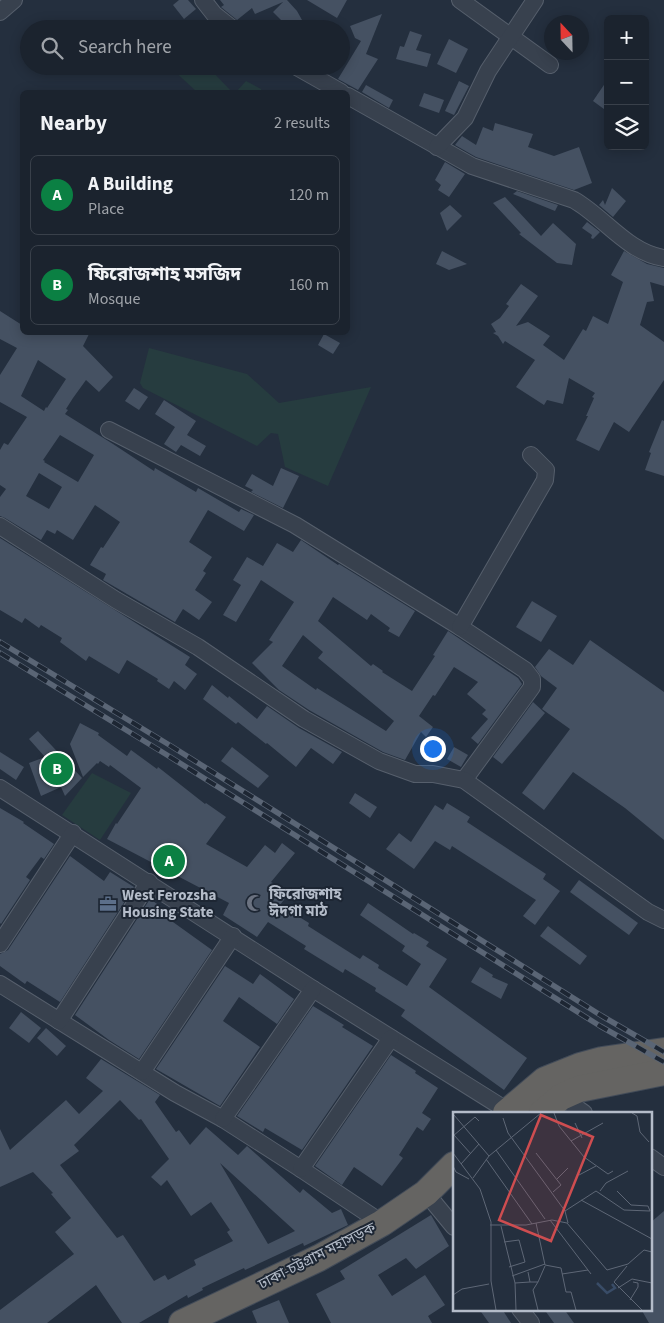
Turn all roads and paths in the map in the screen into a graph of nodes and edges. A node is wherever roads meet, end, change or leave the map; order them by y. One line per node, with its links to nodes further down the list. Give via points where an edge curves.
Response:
1 (14, 0): 5 (street)
2 (203, 0): 6 (street)
3 (460, 0): 7 (street)
4 (535, 0): 7 (street)
5 (0, 12)
6 (222, 20)
7 (512, 38): 8 (street); 12 (street, via 488,71 465,118)
8 (550, 66)
9 (311, 75): 10 (street)
10 (337, 90)
11 (350, 97): 12 (street)
12 (437, 147): 13 (street, via 472,166 574,200 587,207 620,237 656,257)
13 (664, 258)
14 (109, 430): 17 (street, via 295,525)
15 (531, 455): 17 (street, via 546,470 545,480)
16 (0, 526): 18 (street, via 116,600 198,647 304,719 379,760 415,774)
17 (460, 627): 18 (street, via 532,678 532,687)
18 (464, 780): 22 (street, via 648,912)
19 (0, 788): 20 (street)
20 (73, 833): 21 (street); 24 (street)
21 (149, 882): 23 (street); 27 (street)
22 (664, 920)
23 (233, 936): 26 (street); 30 (street)
24 (0, 944)
25 (0, 984): 27 (street)
26 (313, 989): 28 (street); 35 (street)
27 (59, 1021): 30 (street)
28 (391, 1038): 33 (street); 38 (street)
29 (664, 1051): 33 (highway, via 580,1066 545,1080)
30 (142, 1072): 35 (street)
31 (664, 1072): 32 (highway, via 579,1089)
32 (552, 1105): 34 (street)
33 (507, 1112)
34 (580, 1112)
35 (222, 1119): 38 (street)
36 (652, 1159): 37 (street)
37 (664, 1167)
38 (301, 1169): 41 (street)
39 (445, 1176): 40 (street); 41 (highway, ঢাকা-চট্টগ্রাম মহাসড়ক)
40 (453, 1221)
41 (382, 1223): 43 (highway, ঢাকা-চট্টগ্রাম মহাসড়ক, via 319,1258)
42 (521, 1310): 44 (street)
43 (182, 1323)
44 (531, 1323)

